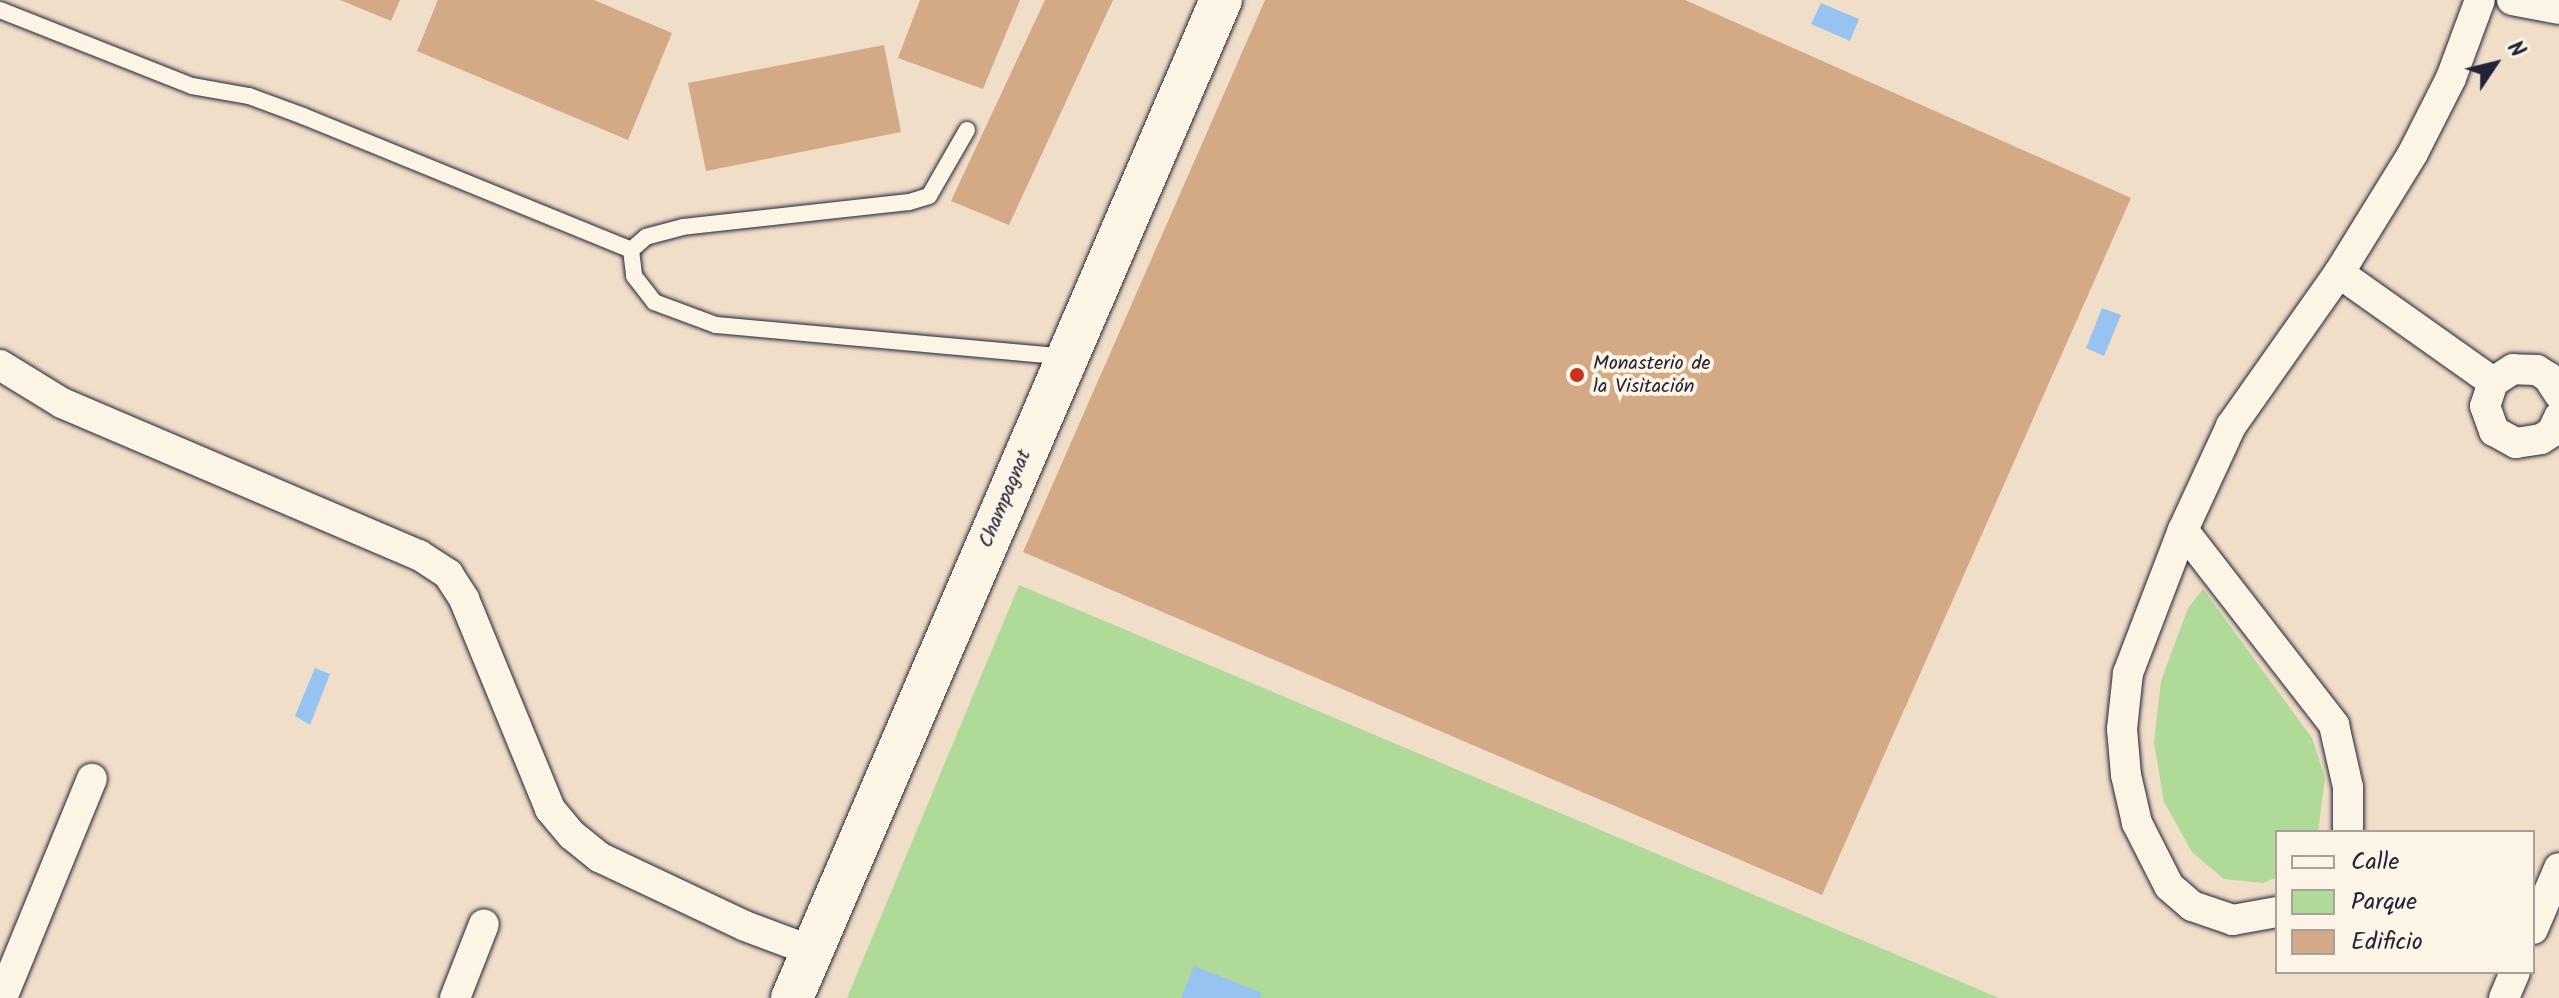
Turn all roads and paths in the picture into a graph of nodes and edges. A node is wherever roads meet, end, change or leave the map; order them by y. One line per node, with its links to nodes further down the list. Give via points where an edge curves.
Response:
1 (1221, 0): 9 (street, Champagnat)
2 (2480, 0): 8 (street, via 2451,78 2413,153)
3 (2512, 0): 4 (street)
4 (2559, 9)
5 (0, 10): 7 (lane, via 192,86 249,96 289,111)
6 (967, 130): 7 (lane, via 929,196 683,227 646,237)
7 (631, 250): 9 (lane, via 634,276 654,302 716,325)
8 (2339, 273): 11 (street); 14 (street, via 2231,426)
9 (1067, 357): 21 (street, Champagnat)
10 (0, 365): 21 (street, via 62,403 419,555 448,574 464,599 550,809 572,835 599,857 745,926)
11 (2493, 382): 12 (street, via 2525,368 2548,377); 13 (street, via 2485,406 2494,431 2504,439 2541,439 2552,432)
12 (2559, 394)
13 (2559, 417)
14 (2183, 530): 16 (street, via 2334,725 2348,787); 18 (street, via 2128,673 2122,729 2137,823 2169,886 2192,906 2233,920)
15 (92, 779): 23 (street)
16 (2348, 830)
17 (2559, 868): 20 (street)
18 (2275, 912)
19 (484, 924): 24 (street)
20 (2535, 924)
21 (812, 951): 25 (street, Champagnat)
22 (2514, 974): 26 (street)
23 (2, 998)
24 (455, 998)
25 (792, 998)
26 (2504, 998)

